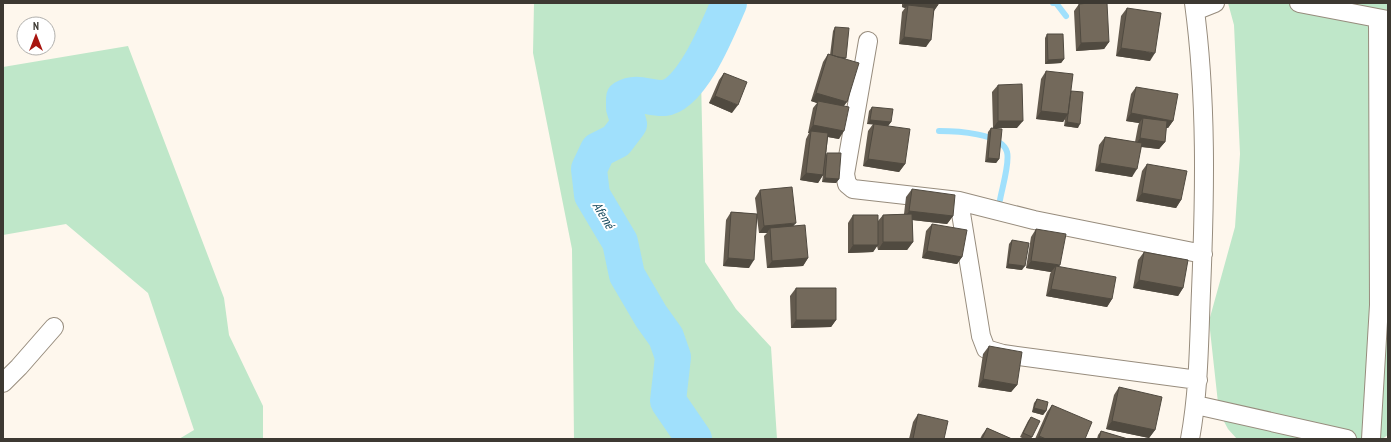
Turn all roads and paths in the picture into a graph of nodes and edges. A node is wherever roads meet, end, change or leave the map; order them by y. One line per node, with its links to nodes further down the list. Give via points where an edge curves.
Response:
1 (1215, 3): 3 (street)
2 (1300, 3): 4 (street)
3 (1195, 7): 7 (street, via 1205,140)
4 (1383, 20): 14 (street, via 1379,305)
5 (868, 41): 6 (street, via 845,174 847,184 853,189 864,191)
6 (959, 201): 7 (street, via 1034,220); 9 (street, via 981,336 986,349 1003,354)
7 (1203, 254): 9 (street)
8 (54, 327): 10 (street)
9 (1198, 380): 11 (street)
10 (3, 383)
11 (1196, 404): 12 (street); 13 (street)
12 (1190, 439)
13 (1347, 439)
14 (1372, 439)

